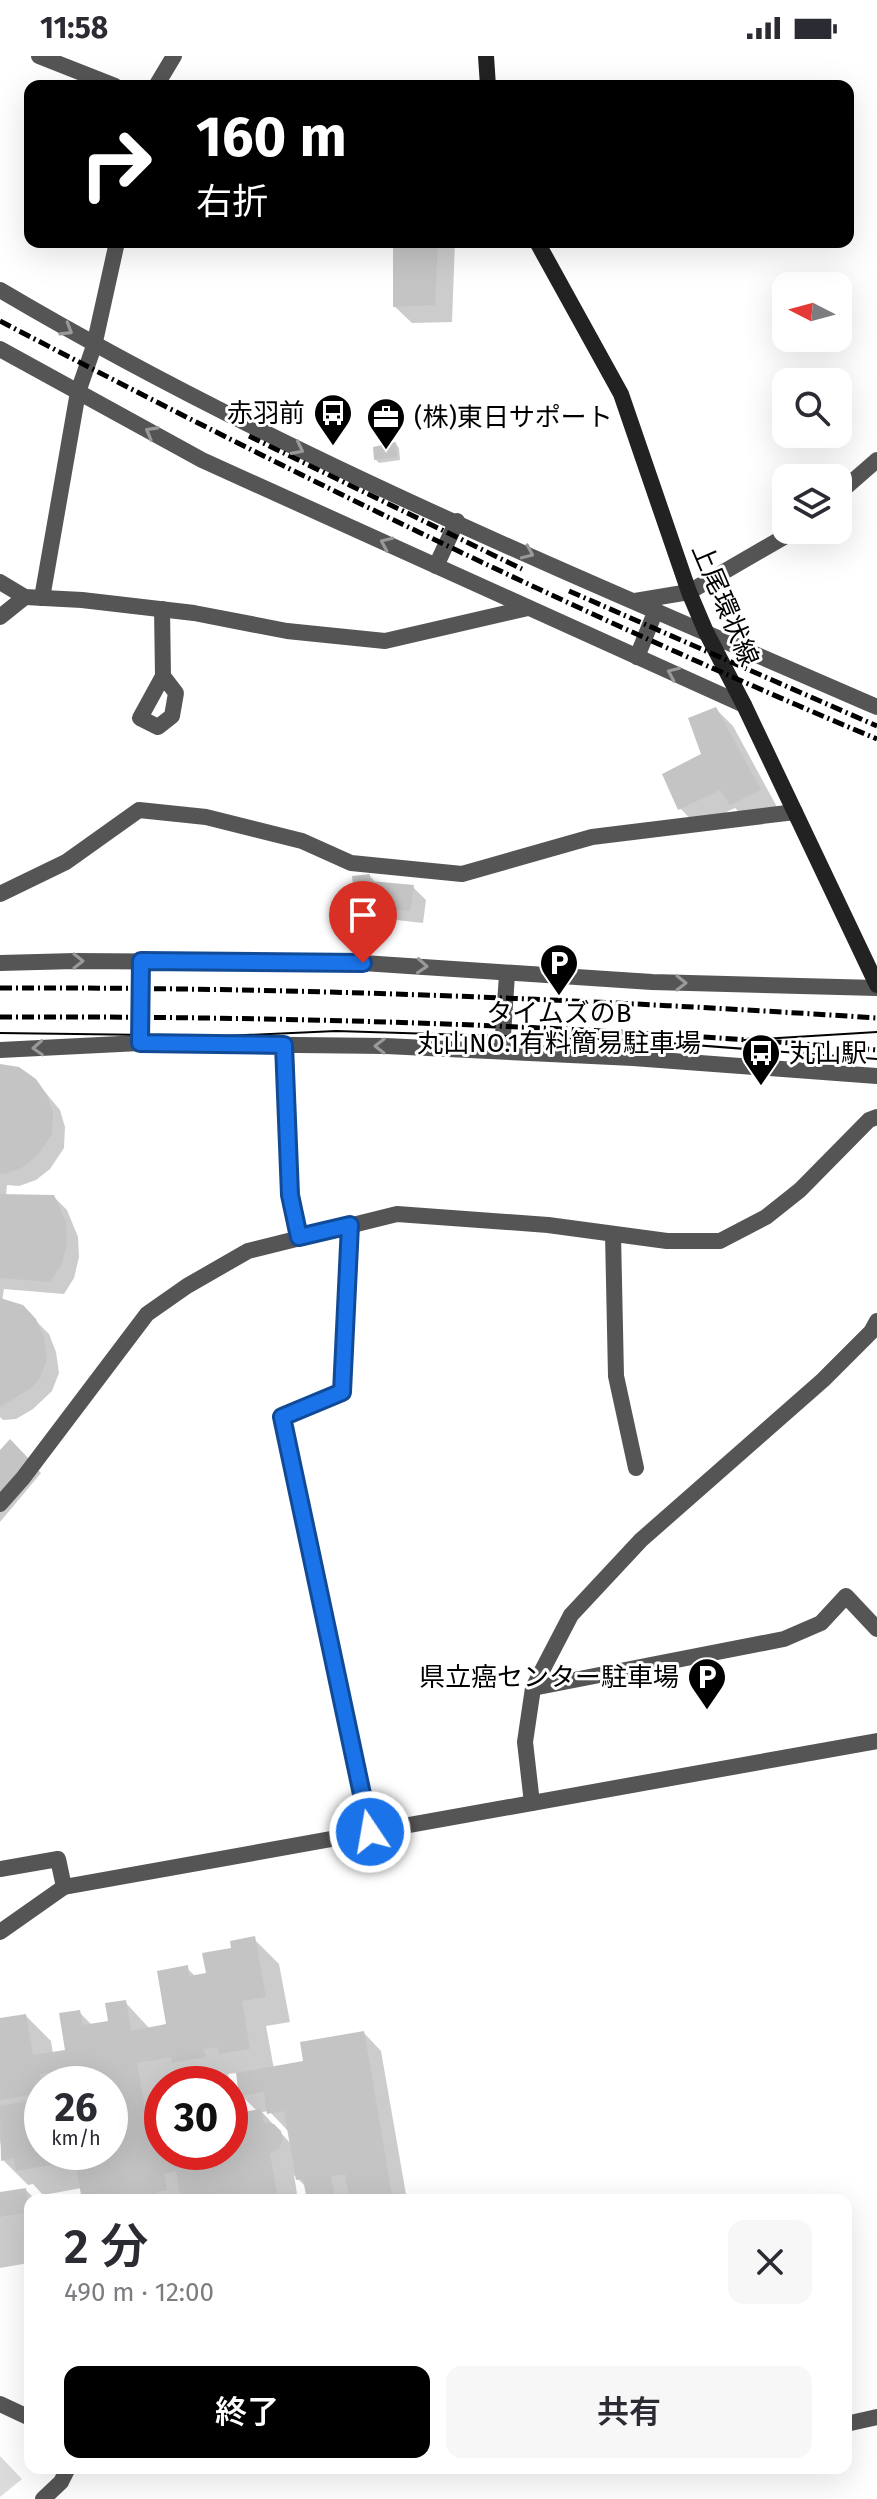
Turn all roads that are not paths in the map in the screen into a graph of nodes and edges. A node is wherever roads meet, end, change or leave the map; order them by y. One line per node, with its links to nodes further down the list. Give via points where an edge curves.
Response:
1 (40, 56): 4 (street)
2 (174, 56): 5 (street)
3 (486, 56): 6 (main road)
4 (100, 80)
5 (160, 80)
6 (488, 80)
7 (116, 248): 10 (street)
8 (540, 248): 19 (main road, 上尾環状線, via 621,394)
9 (0, 290): 10 (street, one-way to 10)
10 (94, 346): 12 (street); 15 (street, one-way to 15, via 326,463)
11 (0, 349): 12 (street)
12 (78, 392): 17 (street, one-way to 12, via 202,460); 20 (street)
13 (877, 460): 14 (street)
14 (852, 482)
15 (457, 521): 17 (street); 21 (street, one-way to 21)
16 (772, 544): 19 (street)
17 (436, 566): 22 (street)
18 (0, 582): 20 (street)
19 (689, 592): 21 (street); 26 (main road, 上尾環状線)
20 (33, 598): 23 (street); 25 (street)
21 (634, 601): 24 (street)
22 (528, 608): 23 (street, via 385,641 287,631); 27 (street)
23 (162, 609): 28 (street)
24 (656, 610): 26 (street); 27 (street)
25 (0, 617)
26 (706, 632): 29 (main road, 上尾環状線); 30 (street)
27 (637, 657): 29 (street, one-way to 27)
28 (163, 676)
29 (744, 705): 31 (main road, 上尾環状線)
30 (877, 707)
31 (795, 812): 32 (street, via 592,837 462,874 351,863 302,841 206,817 139,810 66,862); 36 (main road, 上尾環状線)
32 (0, 894)
33 (141, 961): 34 (street, one-way to 33); 35 (street, one-way to 35, via 411,965); 37 (street)
34 (0, 963)
35 (507, 974): 36 (street, one-way to 36); 40 (street)
36 (877, 986)
37 (140, 1043): 38 (street); 39 (street, one-way to 39)
38 (284, 1045): 40 (street, one-way to 38); 45 (street, via 290,1195)
39 (0, 1050)
40 (502, 1051): 41 (street)
41 (877, 1076)
42 (877, 1117): 44 (street, via 766,1217 720,1241)
43 (350, 1225): 44 (street, via 397,1214); 45 (street); 53 (street, via 342,1392 282,1417)
44 (613, 1234): 47 (street, via 616,1376)
45 (299, 1237): 48 (street, via 248,1251 147,1314)
46 (877, 1321): 50 (street, via 823,1380 641,1540 571,1615)
47 (636, 1468)
48 (0, 1504)
49 (877, 1629): 50 (street, via 846,1596 821,1623 784,1639)
50 (533, 1688): 52 (street, via 525,1742)
51 (877, 1741): 52 (street)
52 (532, 1803): 53 (street)
53 (370, 1832): 55 (street)
54 (0, 1869): 55 (street, via 58,1859)
55 (64, 1887): 56 (street)
56 (0, 1932)
57 (0, 2404): 58 (street)
58 (24, 2415)
59 (877, 2417): 60 (street)
60 (852, 2423)
61 (65, 2474): 62 (street)
62 (43, 2499)

